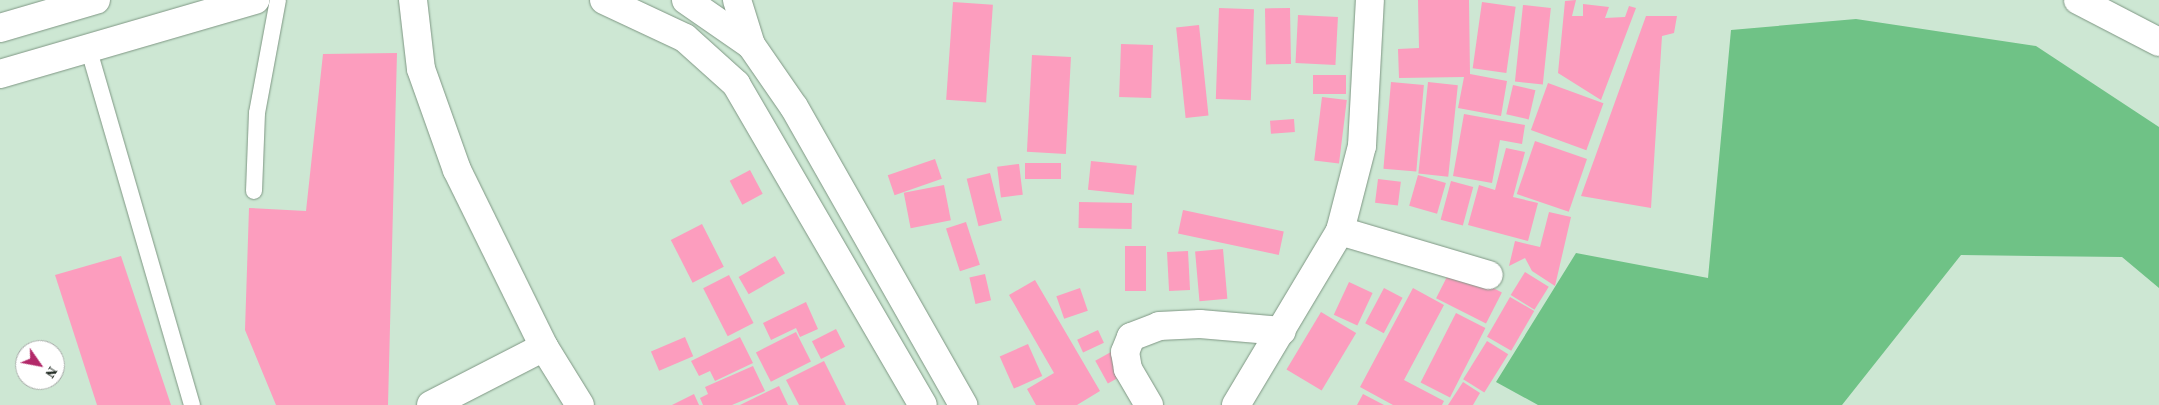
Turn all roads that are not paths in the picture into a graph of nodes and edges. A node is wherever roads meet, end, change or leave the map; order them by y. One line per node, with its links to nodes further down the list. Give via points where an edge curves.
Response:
1 (96, 0): 10 (main road)
2 (255, 0): 13 (main road)
3 (278, 0): 15 (lane, via 257,113)
4 (413, 0): 19 (main road, via 420,69 438,118 478,219)
5 (604, 0): 23 (main road, via 685,38 736,84)
6 (686, 0): 12 (main road)
7 (737, 0): 12 (main road)
8 (1370, 0): 16 (main road, via 1362,146)
9 (2078, 0): 11 (main road)
10 (0, 28)
11 (2159, 42)
12 (751, 45): 24 (main road, via 794,107)
13 (88, 46): 14 (main road); 20 (lane)
14 (0, 74)
15 (254, 191)
16 (1340, 231): 17 (main road); 18 (main road)
17 (1489, 275)
18 (1282, 331): 25 (main road, via 1200,324 1159,326 1131,337 1126,352 1128,369); 26 (main road)
19 (544, 347): 21 (main road); 22 (main road)
20 (192, 405)
21 (431, 405)
22 (580, 405)
23 (923, 405)
24 (963, 405)
25 (1149, 405)
26 (1236, 405)

